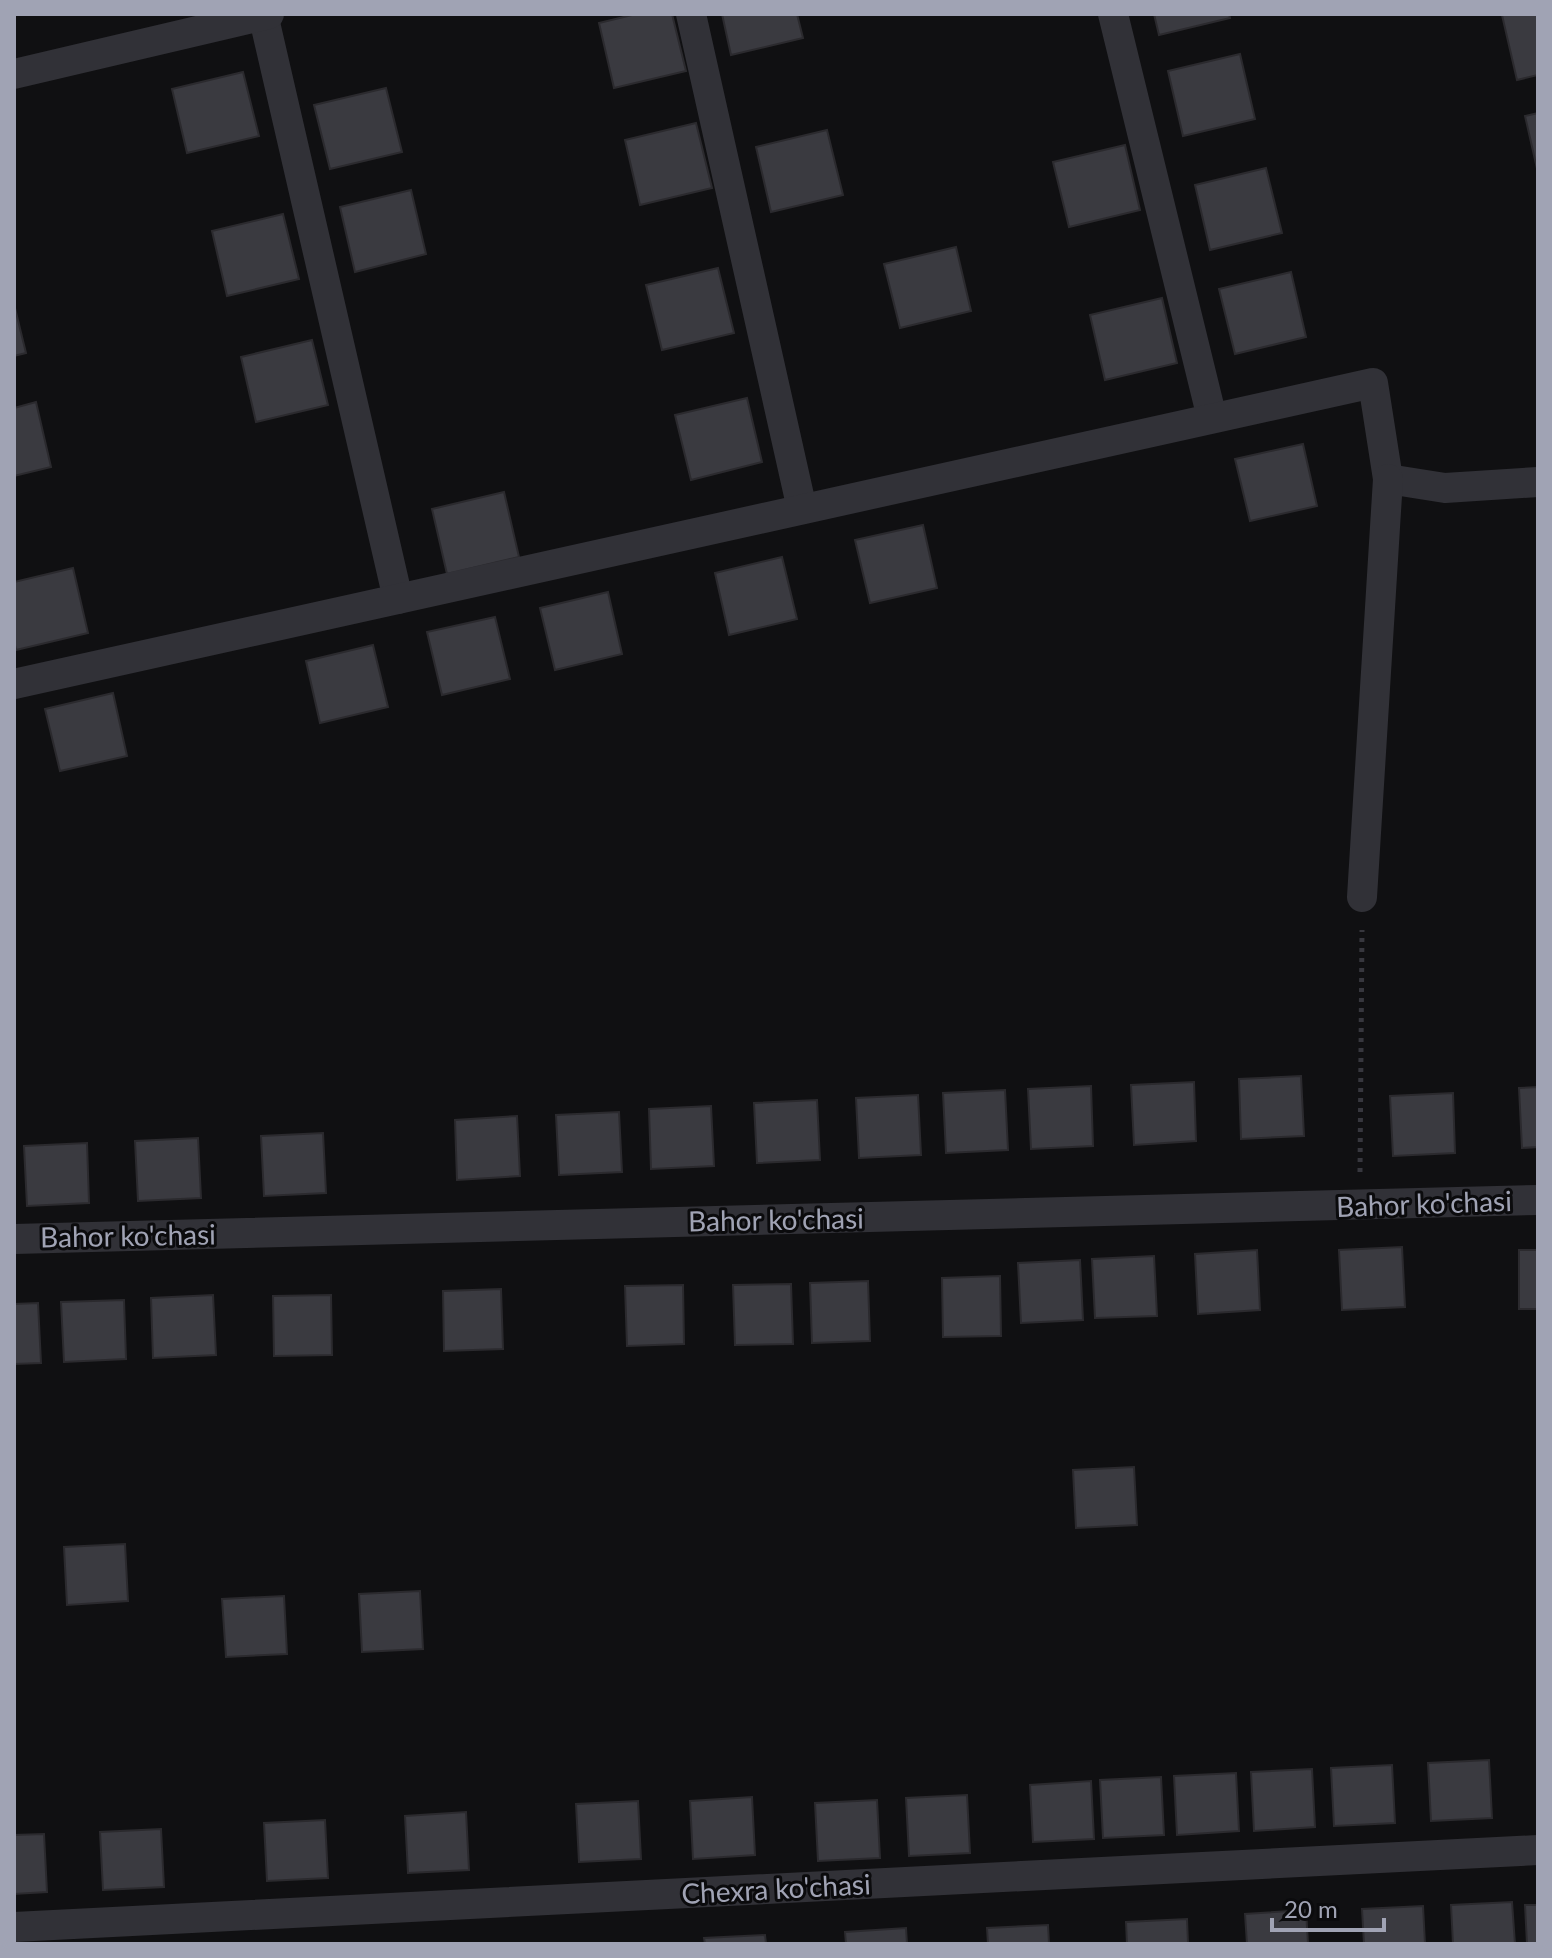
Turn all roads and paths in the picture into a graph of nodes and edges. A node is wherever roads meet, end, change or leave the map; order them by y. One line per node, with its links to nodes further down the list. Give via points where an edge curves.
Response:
1 (265, 14): 4 (street); 9 (street)
2 (691, 14): 8 (street)
3 (1113, 14): 5 (street)
4 (14, 74)
5 (1212, 418): 6 (street, via 1373,383); 8 (street)
6 (1388, 479): 7 (street, via 1445,488); 11 (street)
7 (1538, 482)
8 (802, 509): 9 (street)
9 (398, 599): 10 (street)
10 (14, 684)
11 (1362, 897): 13 (path)
12 (1538, 1200): 13 (street, Bahor ko'chasi)
13 (1360, 1206): 14 (street, Bahor ko'chasi)
14 (14, 1239)
15 (1538, 1850): 16 (street, Chexra ko'chasi)
16 (14, 1927)

